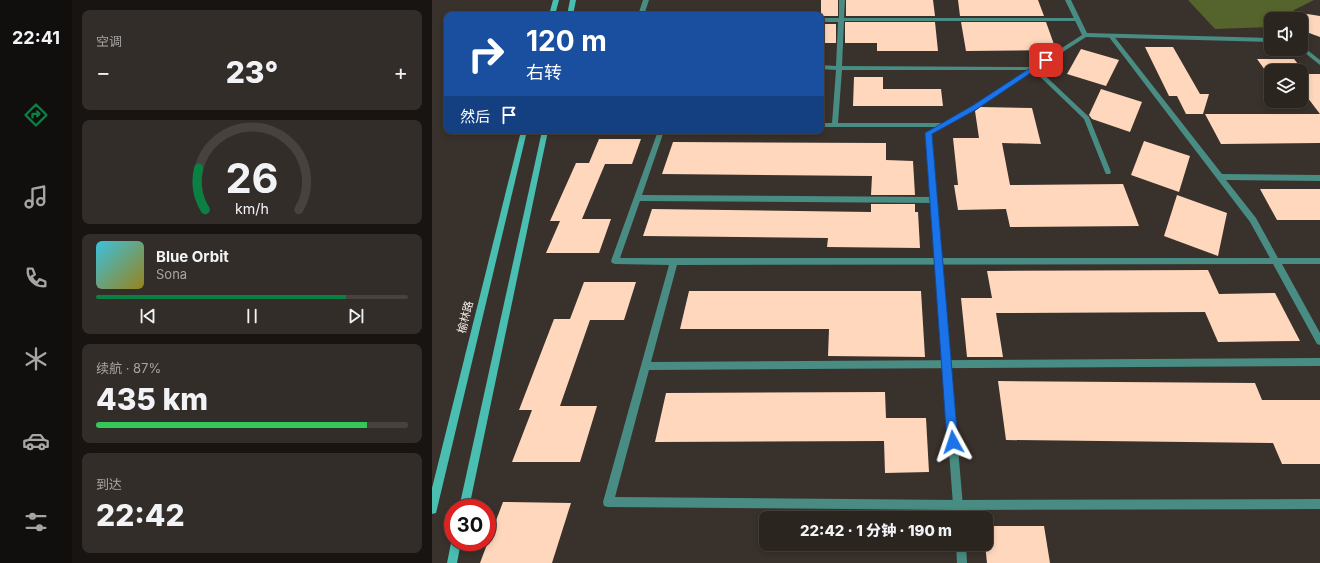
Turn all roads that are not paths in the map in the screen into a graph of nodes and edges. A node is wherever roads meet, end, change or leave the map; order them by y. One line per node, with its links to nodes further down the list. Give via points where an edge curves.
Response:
1 (556, 0): 6 (street)
2 (573, 0): 7 (street)
3 (646, 0): 8 (street)
4 (842, 0): 11 (street)
5 (1068, 0): 9 (street)
6 (553, 12)
7 (571, 12)
8 (642, 12)
9 (1077, 19): 11 (street); 12 (street)
10 (824, 20): 11 (street)
11 (841, 20): 18 (street)
12 (1085, 35): 13 (street); 19 (street)
13 (1111, 36): 14 (street); 27 (street)
14 (1264, 40)
15 (1308, 53): 16 (street)
16 (1320, 63)
17 (824, 67): 18 (street)
18 (839, 68): 19 (street); 21 (street)
19 (1034, 68): 22 (street, via 974,107); 26 (street, via 1087,118)
20 (824, 125): 21 (street)
21 (835, 125): 22 (street)
22 (940, 125): 30 (street, via 928,133)
23 (523, 134): 42 (street, 榆林路)
24 (544, 134): 39 (street)
25 (660, 134): 29 (street)
26 (1108, 172)
27 (1220, 178): 28 (street); 31 (street, via 1253,220)
28 (1320, 178)
29 (637, 198): 30 (street); 33 (street, via 615,261)
30 (934, 200): 34 (street)
31 (1276, 261): 32 (street); 34 (street); 35 (street)
32 (1320, 261)
33 (674, 262): 34 (street); 38 (street)
34 (938, 262): 37 (street)
35 (1320, 341)
36 (1320, 362): 37 (street)
37 (946, 364): 38 (street); 41 (street)
38 (646, 366): 41 (street, via 608,502)
39 (466, 499)
40 (1320, 504): 41 (street)
41 (958, 505): 43 (street)
42 (432, 509)
43 (958, 511)
44 (454, 551): 46 (street)
45 (961, 551): 47 (street)
46 (452, 563)
47 (962, 563)

